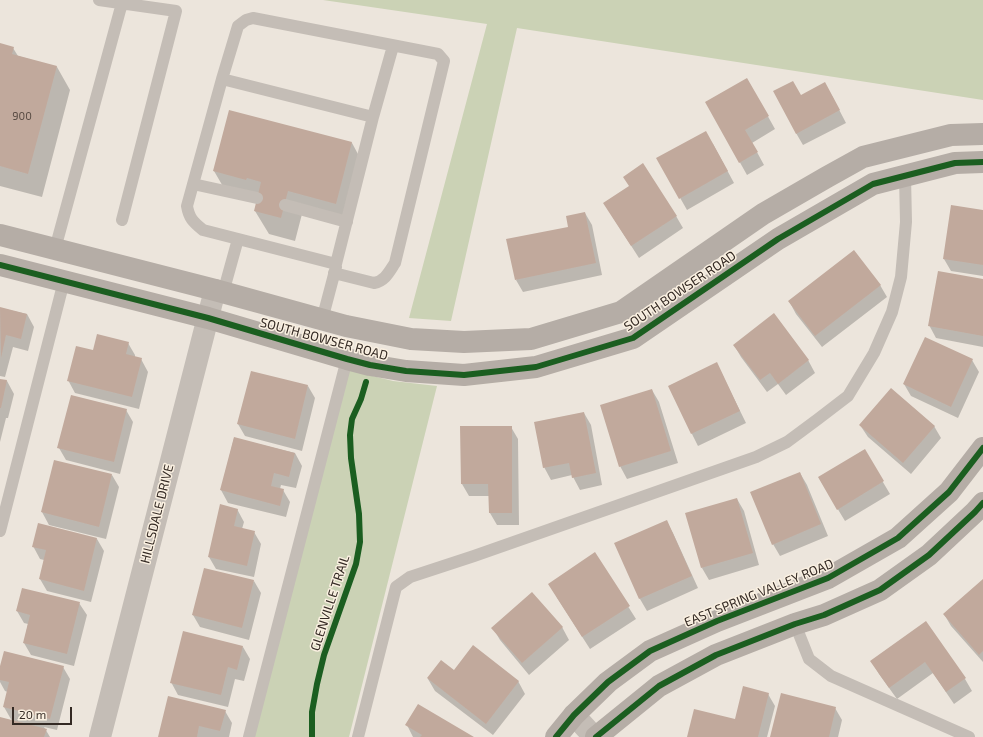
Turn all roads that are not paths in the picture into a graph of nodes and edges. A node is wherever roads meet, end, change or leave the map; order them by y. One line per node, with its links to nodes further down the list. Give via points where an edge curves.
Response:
1 (100, 0): 2 (lane)
2 (122, 3): 12 (lane, via 176,11); 16 (lane)
3 (393, 46): 4 (lane, via 253,18 238,26); 5 (lane); 18 (lane, via 438,54 444,61 395,263 380,282 374,283)
4 (222, 79): 5 (lane); 9 (lane)
5 (373, 116): 13 (lane)
6 (983, 134): 22 (street, SOUTH BOWSER ROAD, via 951,135 863,157 763,214 621,312 531,339 464,342 411,339)
7 (983, 162): 8 (street, SOUTH BOWSER ROAD, via 955,163)
8 (905, 176): 23 (street, SOUTH BOWSER ROAD, via 873,184 778,239 633,338 536,367 464,374 406,371); 31 (lane, via 906,222 901,277 892,312 874,353 848,396 787,442 756,457 410,577 396,587)
9 (193, 184): 10 (lane); 15 (lane, via 187,206 189,216 203,230)
10 (257, 198)
11 (285, 205): 13 (lane)
12 (122, 220)
13 (346, 222): 18 (lane)
14 (0, 235): 16 (street, SOUTH BOWSER ROAD)
15 (238, 239): 18 (lane); 20 (lane)
16 (55, 249): 20 (street, SOUTH BOWSER ROAD)
17 (0, 265): 19 (street, SOUTH BOWSER ROAD)
18 (335, 269): 22 (lane)
19 (64, 281): 21 (street, SOUTH BOWSER ROAD); 26 (lane)
20 (219, 291): 21 (street, HILLSDALE DRIVE); 22 (street, SOUTH BOWSER ROAD)
21 (208, 318): 23 (street, SOUTH BOWSER ROAD); 29 (street, HILLSDALE DRIVE)
22 (322, 320)
23 (347, 359): 30 (lane)
24 (983, 448): 28 (street, EAST SPRING VALLEY ROAD, via 949,492 898,538 828,578 716,621 650,651 608,682)
25 (983, 503): 27 (street, via 929,555 880,590 824,615)
26 (0, 531)
27 (795, 624): 33 (street, via 716,655 659,686); 34 (lane, via 809,659 831,676)
28 (574, 715): 32 (street, EAST SPRING VALLEY ROAD); 33 (street)
29 (100, 737)
30 (250, 737)
31 (358, 737)
32 (556, 737)
33 (595, 737)
34 (969, 737)

